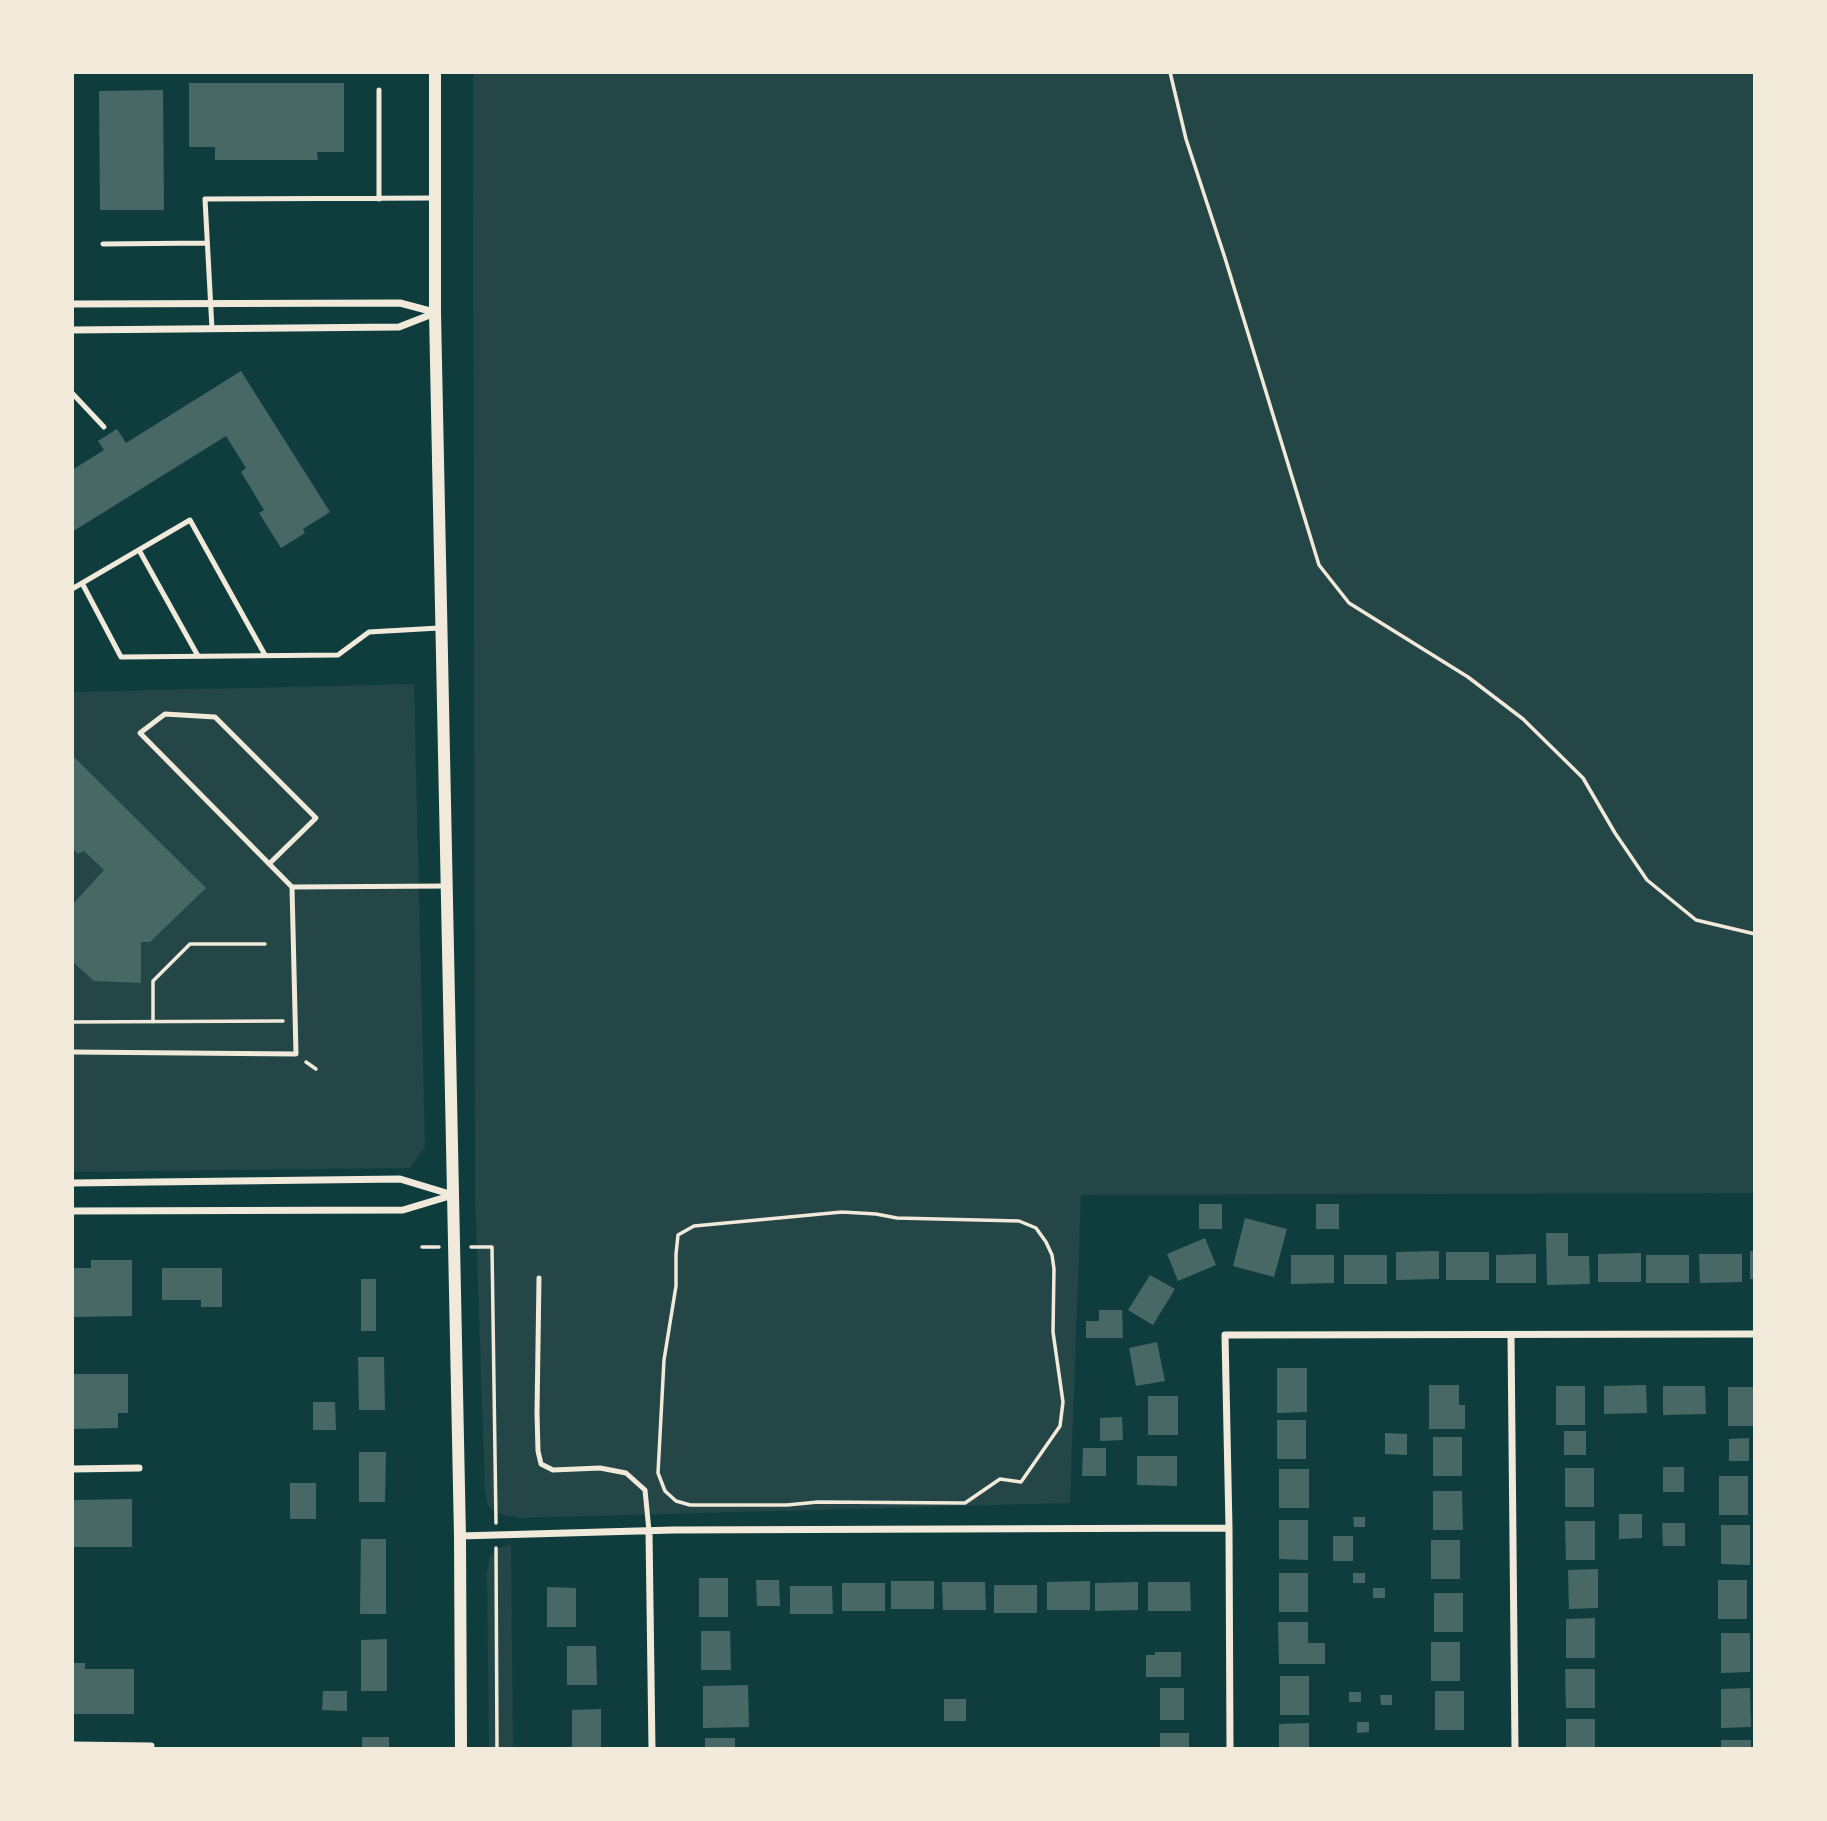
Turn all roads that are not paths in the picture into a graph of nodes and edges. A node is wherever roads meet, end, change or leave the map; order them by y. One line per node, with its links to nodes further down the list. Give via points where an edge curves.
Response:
1 (435, 72): 3 (street)
2 (379, 90): 4 (lane)
3 (435, 198): 4 (lane); 9 (street)
4 (379, 199): 5 (lane, via 205,199)
5 (206, 243): 6 (lane); 8 (lane)
6 (103, 244)
7 (72, 304): 8 (street)
8 (210, 304): 9 (street, via 400,303); 10 (lane)
9 (435, 313): 10 (street, via 399,327); 17 (street)
10 (212, 329): 11 (street)
11 (72, 330)
12 (72, 393): 13 (lane)
13 (104, 427)
14 (139, 550): 15 (lane); 18 (lane, via 190,520); 19 (lane)
15 (82, 583): 16 (lane); 19 (lane, via 121,657)
16 (72, 589)
17 (442, 628): 18 (lane, via 369,632 338,654); 21 (street)
18 (265, 655): 19 (lane)
19 (198, 656)
20 (269, 864): 20 (lane, via 168,761 140,733 165,714 215,717 316,818); 22 (lane)
21 (447, 886): 22 (lane); 25 (street)
22 (292, 887): 23 (lane, via 296,1054)
23 (72, 1052)
24 (72, 1183): 25 (street, via 400,1180)
25 (453, 1195): 26 (street, via 403,1210); 34 (street)
26 (72, 1211)
27 (539, 1278): 33 (lane, via 541,1464 553,1470 600,1468 626,1474 645,1490)
28 (1755, 1334): 29 (street)
29 (1511, 1335): 32 (street, via 1225,1335); 40 (street)
30 (139, 1468): 31 (street)
31 (72, 1469)
32 (1229, 1528): 33 (street); 39 (street)
33 (649, 1531): 34 (street); 38 (street)
34 (460, 1536): 37 (street)
35 (72, 1745): 36 (street)
36 (151, 1746)
37 (461, 1749)
38 (652, 1749)
39 (1230, 1749)
40 (1516, 1749)

